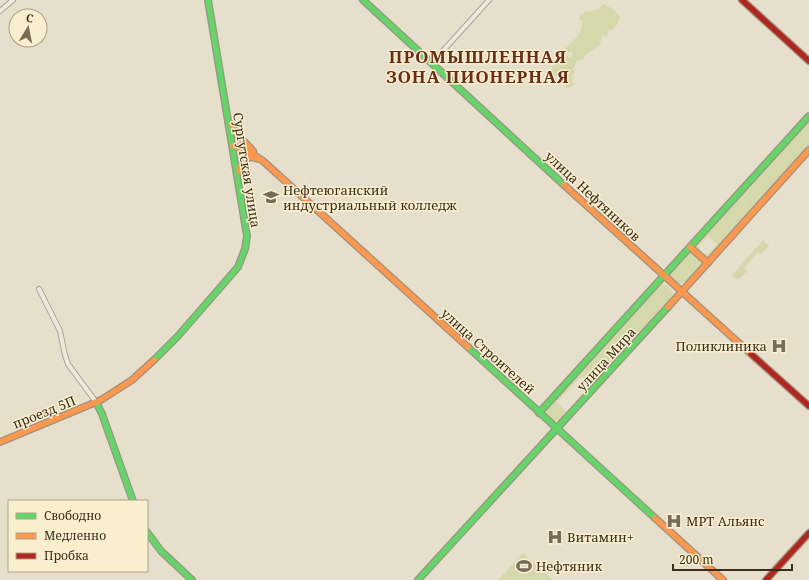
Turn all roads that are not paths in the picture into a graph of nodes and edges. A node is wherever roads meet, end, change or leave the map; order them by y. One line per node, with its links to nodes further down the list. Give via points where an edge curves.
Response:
1 (13, 0): 6 (street)
2 (208, 0): 10 (main road, Сургутская улица)
3 (363, 0): 8 (main road, улица Нефтяников)
4 (489, 0): 8 (street)
5 (742, 0): 7 (main road)
6 (0, 11)
7 (809, 61)
8 (432, 63): 17 (main road, улица Нефтяников)
9 (809, 116): 15 (main road, улица Мира)
10 (228, 118): 11 (main road, Сургутская улица); 13 (main road, via 237,134)
11 (233, 146): 13 (main road, улица Строителей, via 243,148); 14 (main road, Сургутская улица)
12 (809, 150): 16 (main road, улица Мира)
13 (263, 161): 14 (main road, via 251,157 243,160); 22 (main road, улица Строителей)
14 (238, 178): 20 (main road, Сургутская улица, via 246,236 244,255 238,267 153,362 124,386)
15 (690, 247): 16 (main road); 17 (main road, улица Мира)
16 (708, 263): 19 (main road, улица Мира)
17 (663, 275): 19 (main road, улица Нефтяников); 22 (main road, улица Мира)
18 (39, 289): 20 (street, via 60,331 68,364)
19 (682, 292): 21 (main road, улица Нефтяников); 23 (main road, улица Мира)
20 (96, 402): 24 (main road, проезд 5П); 25 (main road)
21 (809, 406)
22 (539, 413): 23 (main road, улица Строителей)
23 (557, 429): 29 (main road, улица Мира); 30 (main road, улица Строителей)
24 (0, 442)
25 (133, 500)
26 (148, 533): 28 (main road, via 161,552)
27 (809, 533): 31 (main road)
28 (192, 580)
29 (418, 580)
30 (723, 580)
31 (766, 580)

